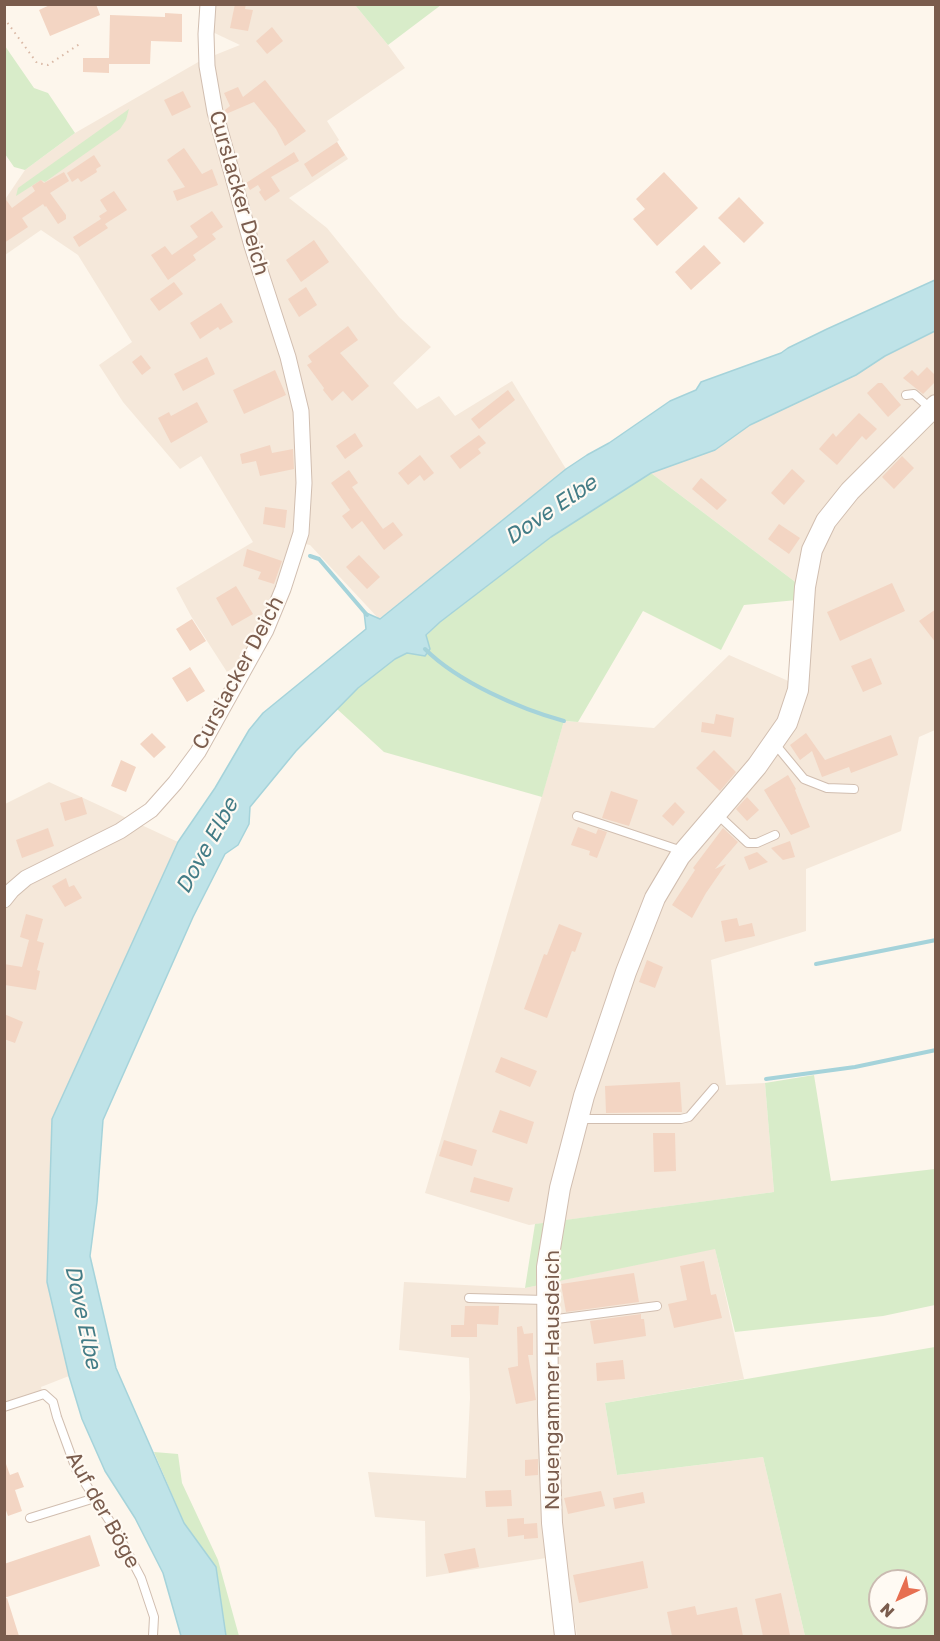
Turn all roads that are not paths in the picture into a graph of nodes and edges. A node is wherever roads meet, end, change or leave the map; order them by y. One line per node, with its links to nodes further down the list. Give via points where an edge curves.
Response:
1 (208, 4): 10 (street, Curslacker Deich, via 207,66 215,112 301,411 301,532 266,630 198,752 175,783 151,810 120,831 26,878)
2 (906, 395): 3 (lane, via 914,394)
3 (933, 407): 4 (street, Neuengammer Hausdeich, via 850,491 826,522 812,550 805,587 798,690 787,723)
4 (774, 742): 5 (lane, via 804,779 827,788); 6 (street, Neuengammer Hausdeich)
5 (854, 789)
6 (716, 813): 8 (lane, via 748,843); 9 (street, Neuengammer Hausdeich)
7 (577, 816): 9 (lane)
8 (775, 835)
9 (684, 851): 12 (street, Neuengammer Hausdeich, via 655,898 626,972)
10 (4, 900)
11 (714, 1088): 12 (lane, via 689,1117 681,1119)
12 (578, 1119): 14 (street, Neuengammer Hausdeich, via 560,1188 547,1267)
13 (469, 1298): 14 (lane)
14 (547, 1300): 16 (street, Neuengammer Hausdeich)
15 (657, 1306): 16 (lane)
16 (548, 1321): 21 (street, Neuengammer Hausdeich, via 552,1523)
17 (4, 1407): 18 (lane, Auf der Böge, via 44,1394 53,1402 76,1469)
18 (95, 1498): 19 (lane); 20 (lane, Auf der Böge, via 141,1578 154,1617)
19 (30, 1518)
20 (153, 1636)
21 (565, 1636)

